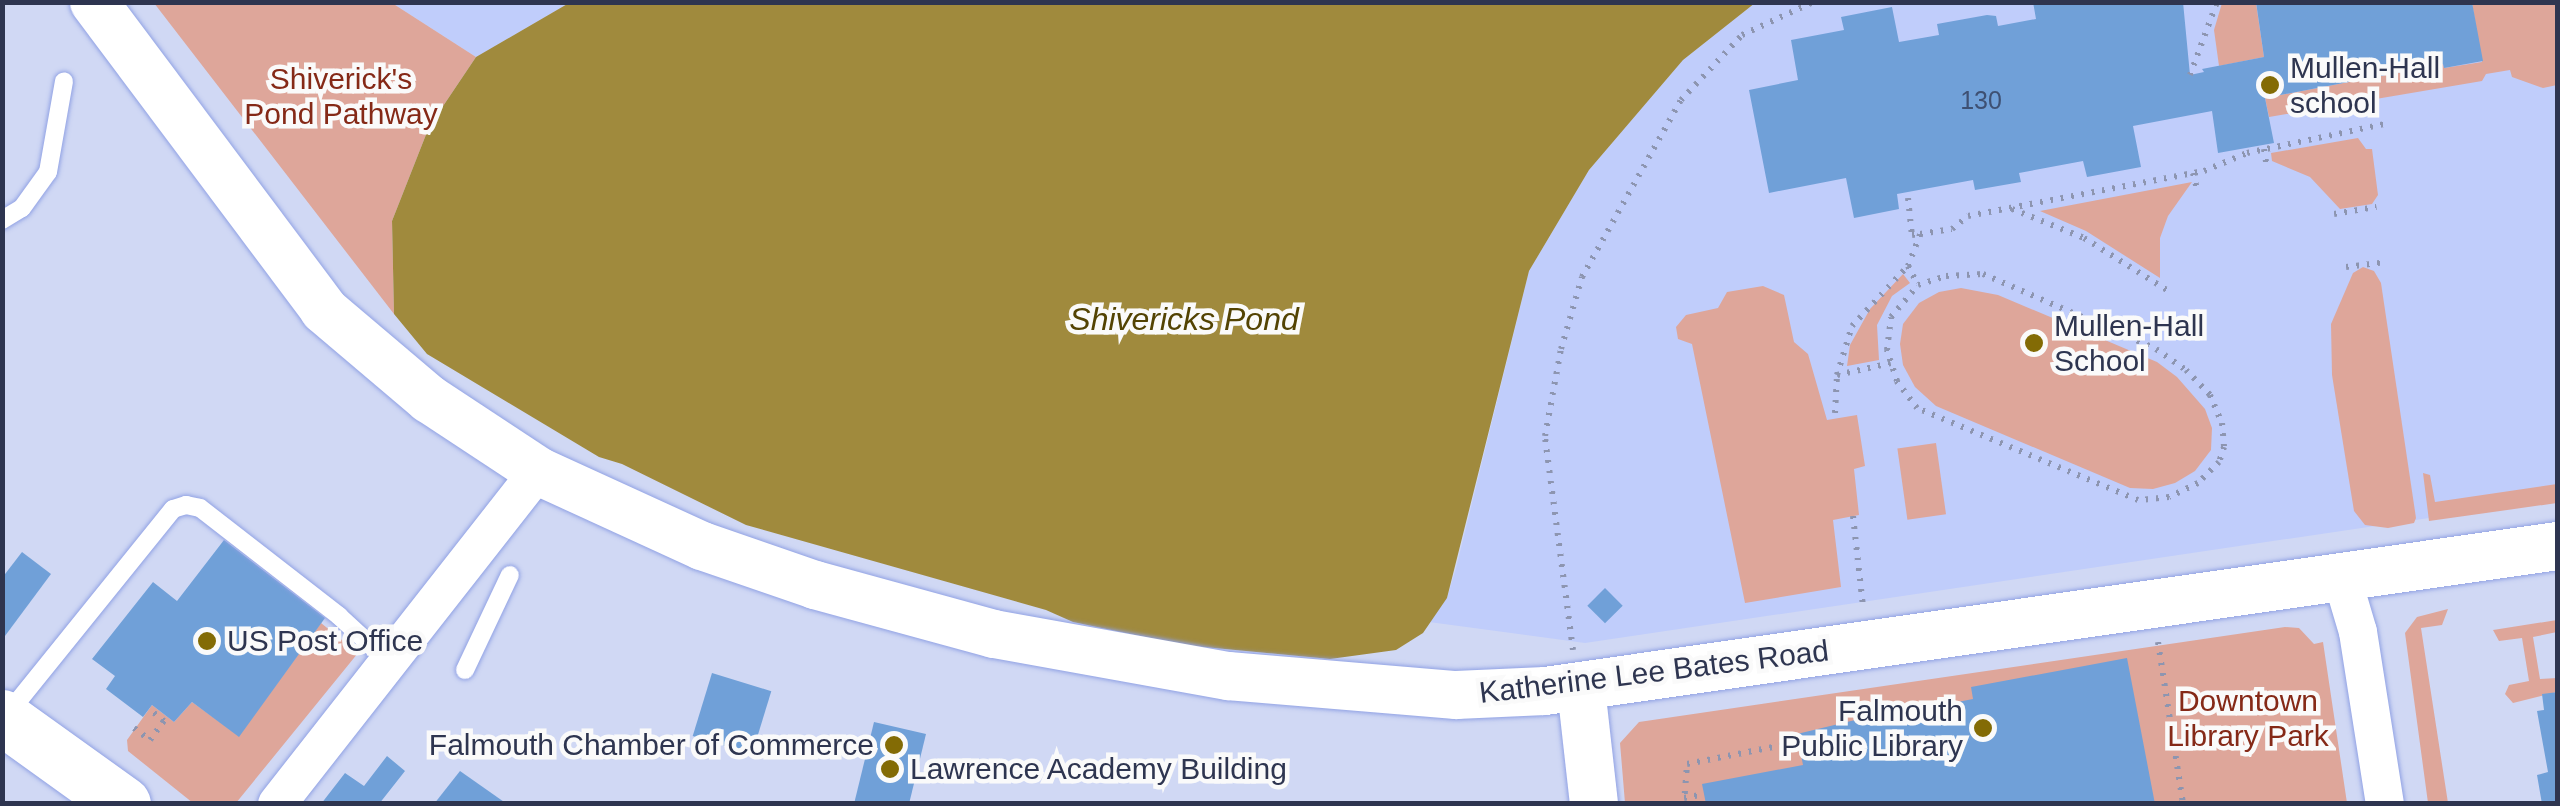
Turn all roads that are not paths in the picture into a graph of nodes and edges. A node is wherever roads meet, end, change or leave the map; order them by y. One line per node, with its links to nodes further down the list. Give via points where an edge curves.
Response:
1 (94, 2): 4 (street, Katherine Lee Bates Road, via 324,310 429,398)
2 (64, 81): 3 (lane, via 48,172 22,208)
3 (2, 220)
4 (538, 471): 8 (street); 10 (street, Katherine Lee Bates Road, via 742,560 994,634 1143,664 1375,691 1456,696)
5 (2558, 546): 7 (street, Katherine Lee Bates Road)
6 (510, 575): 9 (lane)
7 (2342, 578): 10 (street, Katherine Lee Bates Road); 15 (street, via 2358,632)
8 (391, 663): 11 (lane, via 200,508 186,505 174,509); 13 (street)
9 (465, 670)
10 (1581, 688): 14 (street)
11 (4, 718): 12 (main road)
12 (124, 804)
13 (277, 804)
14 (1594, 804)
15 (2385, 804)

